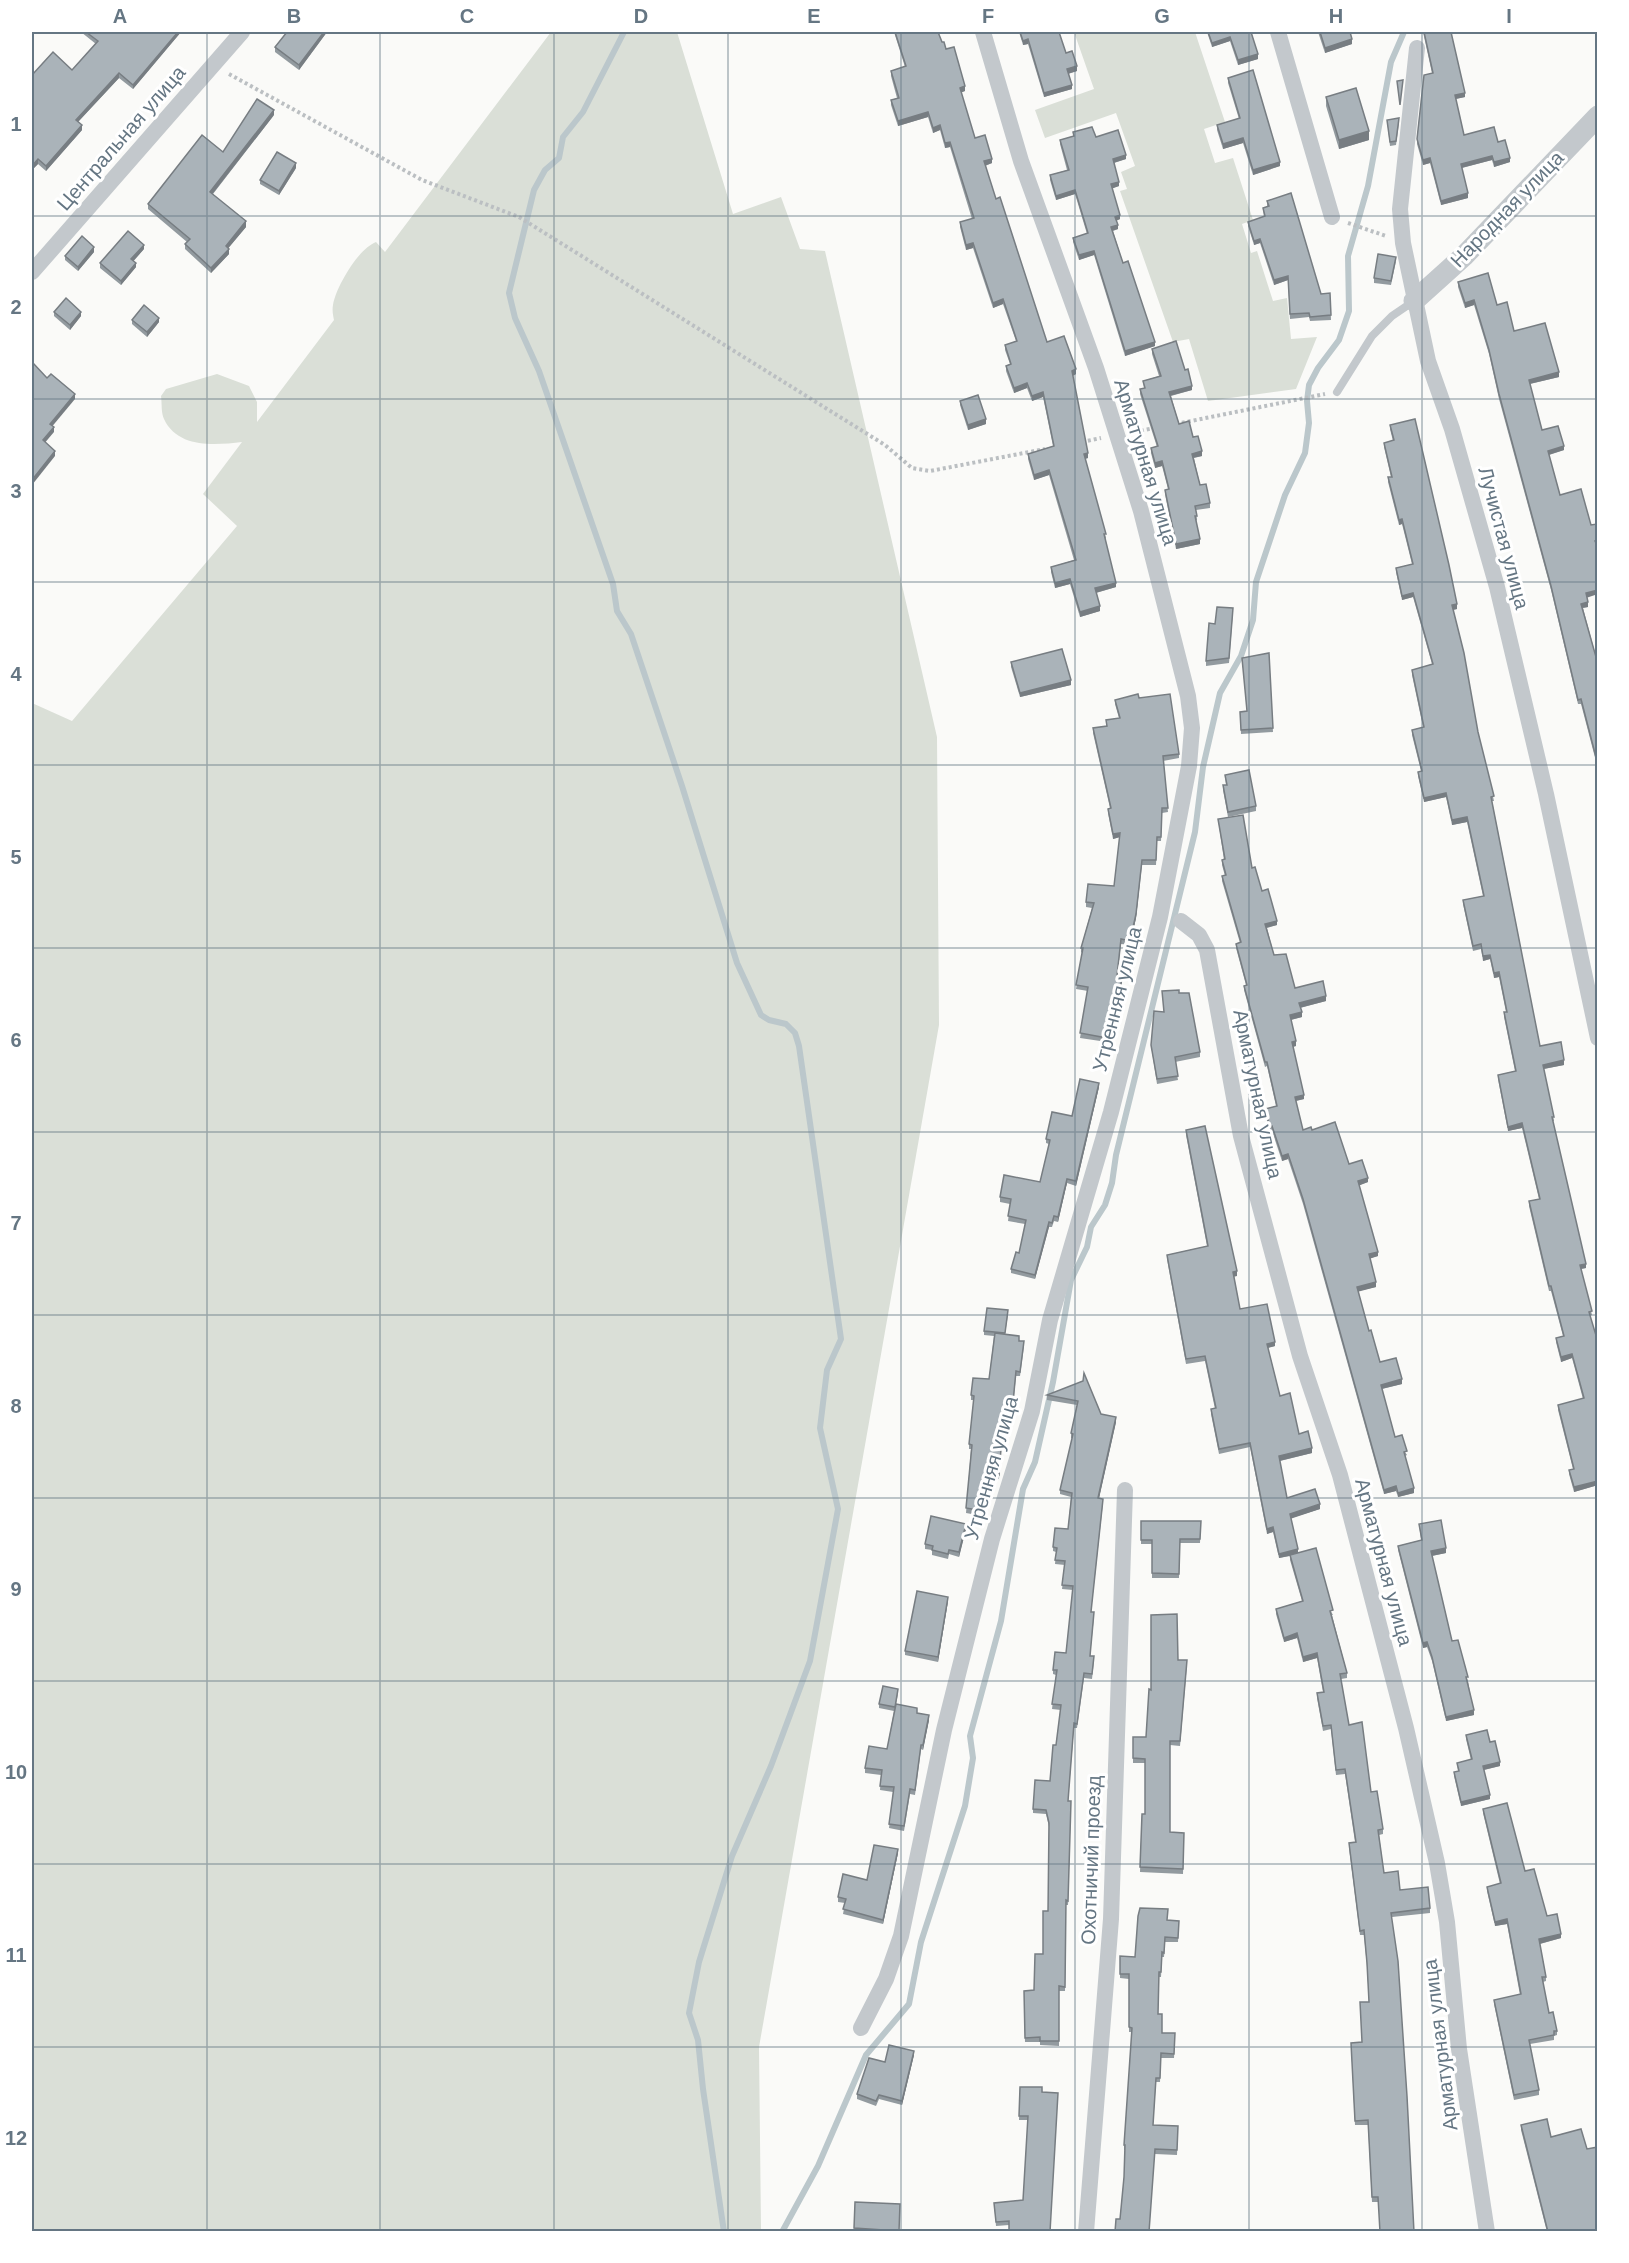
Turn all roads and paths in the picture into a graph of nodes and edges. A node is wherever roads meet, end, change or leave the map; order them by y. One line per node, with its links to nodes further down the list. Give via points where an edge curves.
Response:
1 (242, 32): 5 (street, Центральная улица)
2 (983, 32): 15 (street, Арматурная улица, via 1021,161)
3 (1278, 32): 7 (street)
4 (1417, 48): 10 (street, Лучистая улица, via 1400,209)
5 (212, 65): 9 (street, Центральная улица); 17 (path, via 422,180 519,217 885,445 912,468 930,471)
6 (1598, 116): 10 (street, Народная улица, via 1464,256)
7 (1338, 219): 8 (path)
8 (1368, 230)
9 (32, 272)
10 (1414, 301): 11 (lane, via 1372,336); 19 (street, Лучистая улица, via 1428,361 1452,429 1497,587)
11 (1337, 392)
12 (1319, 395): 13 (path)
13 (1172, 424)
14 (1161, 426): 15 (path)
15 (1117, 435): 16 (path); 18 (street, Арматурная улица, via 1141,511 1188,696 1192,728)
16 (1070, 444)
17 (1047, 449)
18 (1169, 919): 21 (street, Утренняя улица, via 1050,1320 1032,1411 992,1539 944,1730 901,1936 886,1979); 23 (street, Арматурная улица, via 1199,934 1207,950 1241,1136 1300,1356 1340,1475 1408,1739 1447,1922 1459,2049)
19 (1598, 1038)
20 (1125, 1490): 22 (street, Охотничий проезд, via 1111,1919)
21 (861, 2028)
22 (1086, 2232)
23 (1487, 2232)

